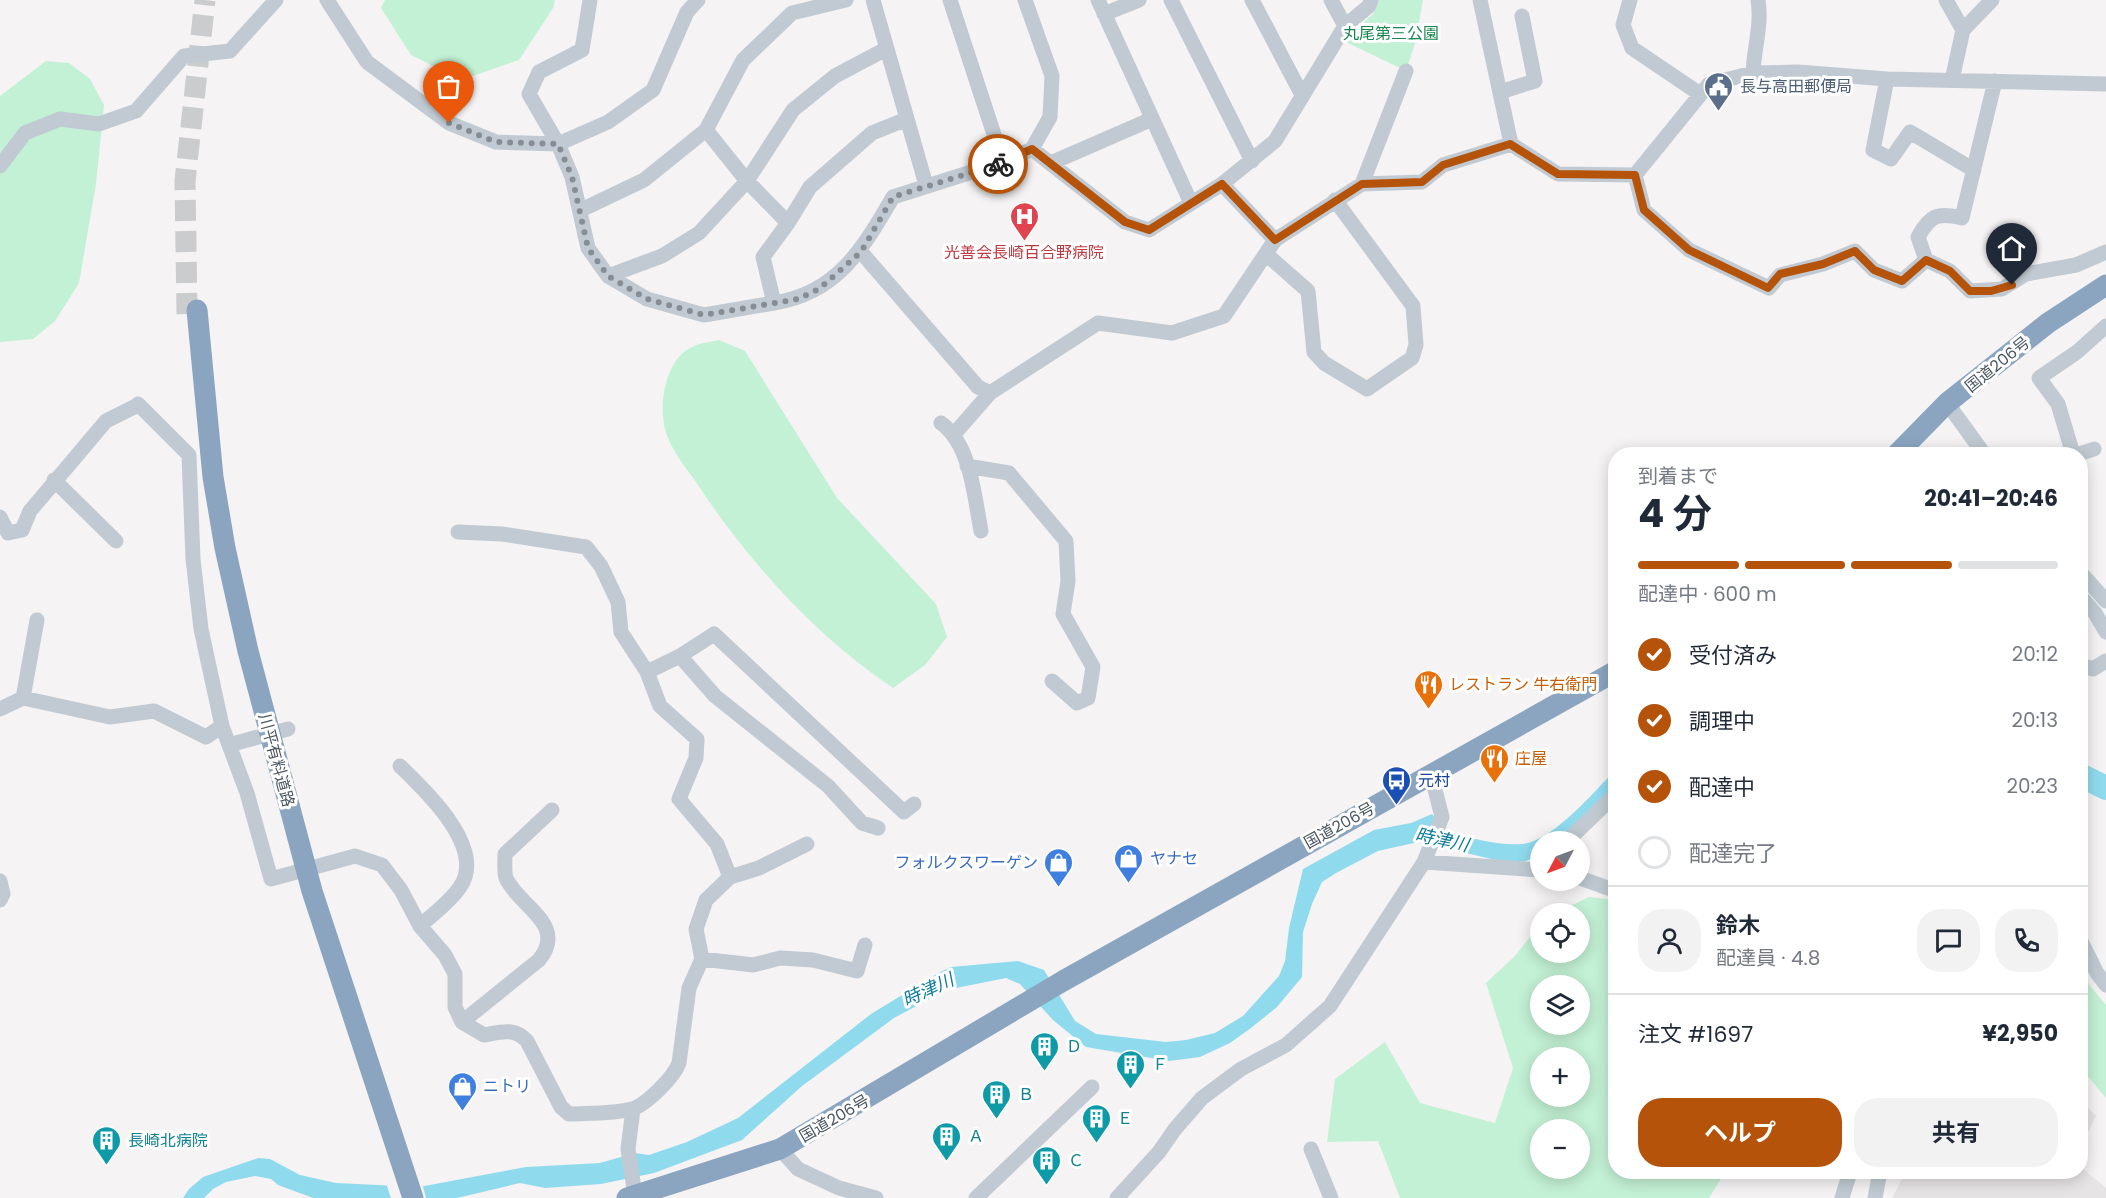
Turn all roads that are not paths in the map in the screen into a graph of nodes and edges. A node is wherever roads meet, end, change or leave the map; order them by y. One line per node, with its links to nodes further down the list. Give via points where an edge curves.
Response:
1 (276, 0): 43 (street, via 230,51 184,56 136,111 99,124 60,119 34,129 25,133)
2 (327, 0): 37 (street, via 367,62 449,123 496,142)
3 (590, 0): 37 (street, via 582,50 539,72 529,94)
4 (698, 0): 37 (street, via 687,12 652,90 608,122)
5 (846, 0): 19 (street)
6 (873, 0): 24 (street)
7 (950, 0): 41 (street)
8 (1025, 0): 39 (street, via 1052,76 1050,117)
9 (1139, 0): 20 (street)
10 (1171, 0): 40 (street)
11 (1252, 0): 33 (street)
12 (1331, 0): 22 (street)
13 (1371, 0): 22 (street)
14 (1480, 0): 31 (street)
15 (1630, 0): 32 (street, via 1623,25 1632,48)
16 (1758, 0): 26 (street, via 1761,19)
17 (1946, 0): 23 (street)
18 (1992, 0): 23 (street)
19 (788, 7): 36 (street, via 743,60)
20 (1101, 7): 35 (street)
21 (1522, 16): 31 (street, via 1535,81)
22 (1345, 26): 33 (street)
23 (1963, 30): 28 (street)
24 (886, 49): 34 (street); 46 (street, via 835,76 793,110)
25 (1406, 71): 48 (street)
26 (1754, 73): 27 (street); 32 (street, via 1709,84)
27 (1887, 79): 28 (street); 44 (street, via 1873,150 1891,159 1910,132)
28 (1952, 80): 29 (street)
29 (1995, 81): 30 (street); 44 (street)
30 (2106, 84)
31 (1500, 92): 38 (street)
32 (1700, 94): 45 (street)
33 (1302, 95): 40 (street, via 1275,141)
34 (907, 119): 49 (street); 53 (street, via 872,133 810,187)
35 (1152, 119): 42 (street); 51 (street)
36 (706, 130): 46 (street); 52 (street, via 644,180)
37 (558, 144): 52 (street)
38 (1510, 144): 45 (street, via 1558,174); 48 (street, via 1443,165 1422,182)
39 (1032, 149): 41 (street); 42 (street)
40 (1252, 161): 47 (street)
41 (1003, 162): 49 (street)
42 (1051, 163): 51 (street, via 1125,222 1149,230)
43 (0, 166)
44 (1974, 170): 58 (street, via 1962,218 1944,214 1927,221 1918,237)
45 (1635, 175): 58 (street, via 1644,210 1689,250 1768,288 1780,274 1823,264 1855,251 1874,270 1902,281)
46 (747, 181): 53 (street); 59 (street, via 699,233 662,256)
47 (1222, 184): 51 (street); 54 (street)
48 (1362, 184): 50 (street)
49 (926, 185): 55 (street, via 893,197)
50 (1335, 200): 54 (street); 57 (street, via 1413,306 1416,345 1412,358 1367,389 1324,363 1314,352 1308,291)
51 (1191, 203)
52 (580, 210): 59 (street, via 588,248)
53 (788, 223): 61 (street, via 763,257)
54 (1275, 240): 57 (street)
55 (861, 252): 61 (street, via 819,289 798,299); 64 (street, via 978,387)
56 (2106, 252): 58 (street, via 2076,265 2026,274 2012,285 1991,291 1970,291 1950,271)
57 (1266, 254): 64 (street, via 1224,316 1172,333 1098,323)
58 (1926, 260)
59 (608, 276): 61 (street, via 647,299 704,315)
60 (2106, 285): 65 (highway, 国道206号, via 2048,323)
61 (774, 303)
62 (192, 312): 120 (highway, 川平有料道路, via 213,477 248,651 312,891)
63 (2106, 326): 70 (street, via 2078,352 2038,378 2058,404)
64 (990, 393): 67 (street)
65 (1947, 403): 68 (highway, 国道206号); 69 (street)
66 (941, 423): 67 (street)
67 (955, 433): 73 (street)
68 (1904, 447)
69 (1978, 447)
70 (2071, 447)
71 (2094, 449): 72 (street)
72 (2088, 451)
73 (967, 466): 76 (street); 89 (street, via 1009,473 1066,541 1068,581 1063,614 1093,667 1088,698 1077,703)
74 (54, 480): 75 (street, via 30,510 22,530 8,533); 78 (street); 92 (street, via 106,421 138,405 189,455 193,559 201,629)
75 (0, 517)
76 (981, 531)
77 (458, 532): 87 (street, via 501,534 586,547 601,566 618,602 621,632)
78 (116, 541)
79 (2088, 581): 80 (street)
80 (2106, 601)
81 (2088, 606): 83 (street)
82 (37, 620): 90 (street)
83 (2106, 633)
84 (680, 656): 87 (street); 97 (street, via 714,634 904,812); 100 (street, via 715,696 828,786 862,823)
85 (2106, 661): 86 (street, via 2093,669)
86 (2088, 667)
87 (647, 672): 105 (street, via 660,705 697,739 696,758 679,799 717,844)
88 (1608, 675): 96 (highway, 国道206号)
89 (1052, 681)
90 (23, 698): 91 (street); 92 (street, via 110,717 154,711 206,737)
91 (0, 709)
92 (222, 726): 110 (street, via 247,793 271,879 355,856 382,865)
93 (288, 729): 94 (street)
94 (236, 743)
95 (400, 766): 110 (street, via 429,794 463,840 466,865 462,885)
96 (1431, 774): 103 (street, via 1442,817); 118 (highway, 国道206号, via 1063,981)
97 (914, 804)
98 (1608, 804): 101 (street)
99 (552, 810): 115 (street, via 505,854 506,877 543,922 548,948 539,960)
100 (878, 828)
101 (1578, 831)
102 (807, 844): 105 (street, via 759,868)
103 (1424, 862): 104 (street); 129 (street, via 1330,1006 1286,1045 1241,1069 1202,1098)
104 (1530, 867)
105 (729, 877): 113 (street, via 706,900 696,929)
106 (0, 881): 109 (street)
107 (1590, 882): 108 (street)
108 (1608, 888)
109 (0, 900)
110 (420, 926): 115 (street, via 445,955 455,974 454,1007)
111 (865, 945): 113 (street, via 856,972 802,959 780,958 753,965)
112 (2088, 955): 114 (street)
113 (702, 959): 117 (street, via 689,988 675,1073)
114 (2106, 985)
115 (462, 1022): 117 (street, via 484,1035 510,1030 519,1033 527,1041 561,1107 569,1114)
116 (1092, 1087): 128 (street)
117 (633, 1109): 124 (street, via 628,1149)
118 (780, 1149): 124 (highway, 国道206号); 127 (street, via 798,1169 839,1188)
119 (1311, 1149): 130 (street)
120 (401, 1177): 125 (highway, 川平有料道路); 126 (highway, 川平有料道路)
121 (1848, 1179): 131 (street)
122 (1877, 1179): 132 (street)
123 (1878, 1179): 133 (street)
124 (632, 1192)
125 (403, 1198)
126 (413, 1198)
127 (876, 1198)
128 (976, 1198)
129 (1117, 1198)
130 (1331, 1198)
131 (1842, 1198)
132 (1863, 1198)
133 (1875, 1198)

